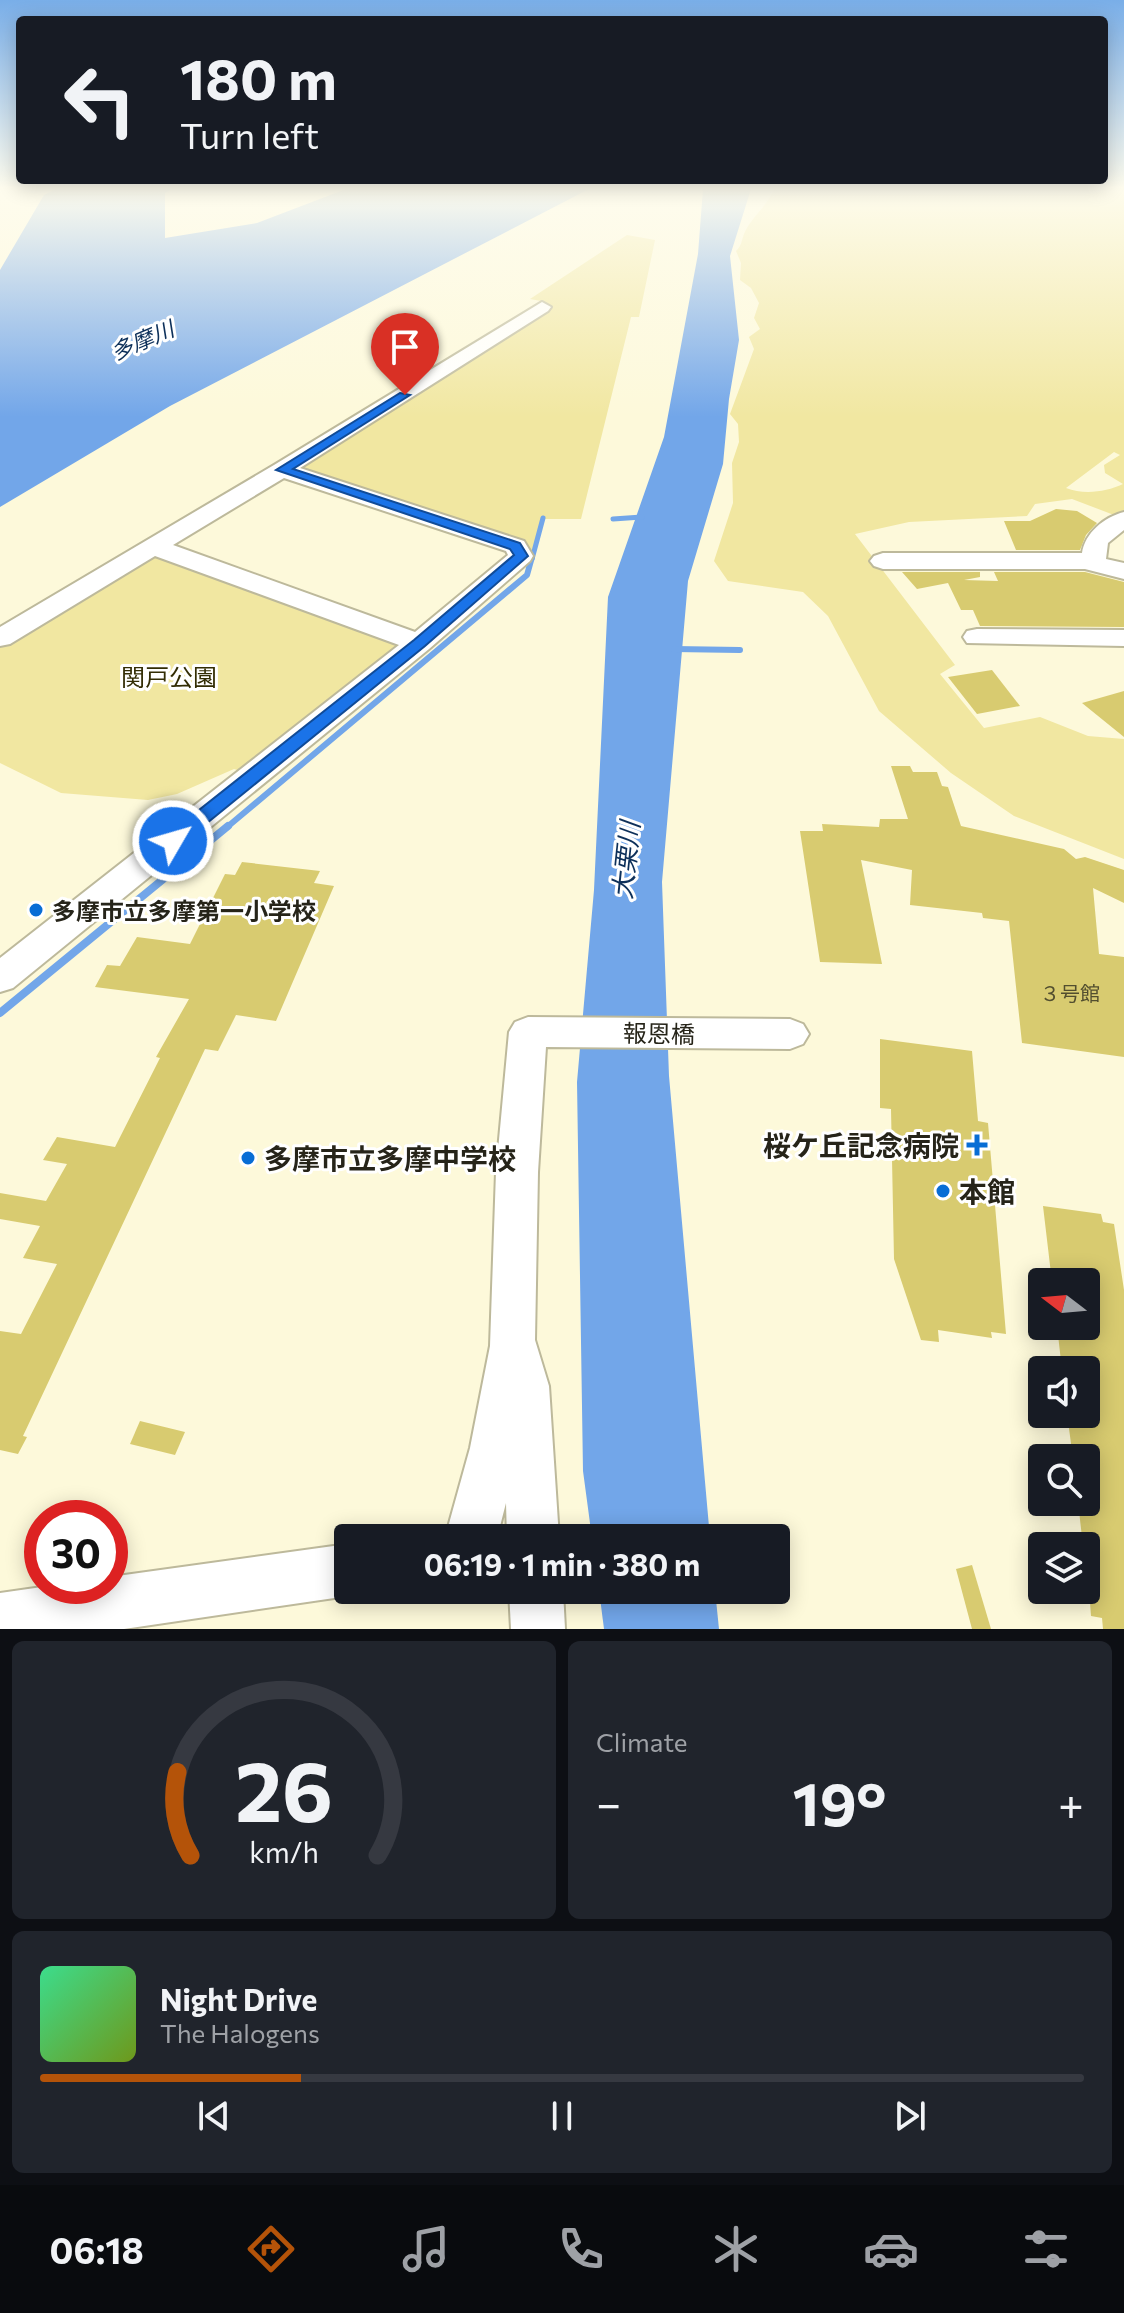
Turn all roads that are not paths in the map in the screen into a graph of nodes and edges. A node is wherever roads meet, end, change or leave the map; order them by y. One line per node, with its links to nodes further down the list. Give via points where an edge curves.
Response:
1 (542, 307): 2 (street)
2 (282, 470): 4 (street); 11 (street, via 515,546 521,556)
3 (1124, 519): 6 (street, via 1096,540)
4 (154, 547): 9 (street); 11 (street)
5 (883, 561): 6 (street)
6 (1106, 566): 7 (street)
7 (1124, 594)
8 (977, 637): 10 (street)
9 (0, 638)
10 (1124, 638)
11 (419, 643): 12 (street)
12 (0, 978)
13 (790, 1034): 14 (street, 報恩橋, via 528,1032)
14 (512, 1340): 15 (street, via 495,1448); 16 (street, via 525,1386)
15 (475, 1524)
16 (532, 1524)
17 (334, 1572): 19 (street)
18 (537, 1604): 20 (street)
19 (0, 1620)
20 (538, 1629)

